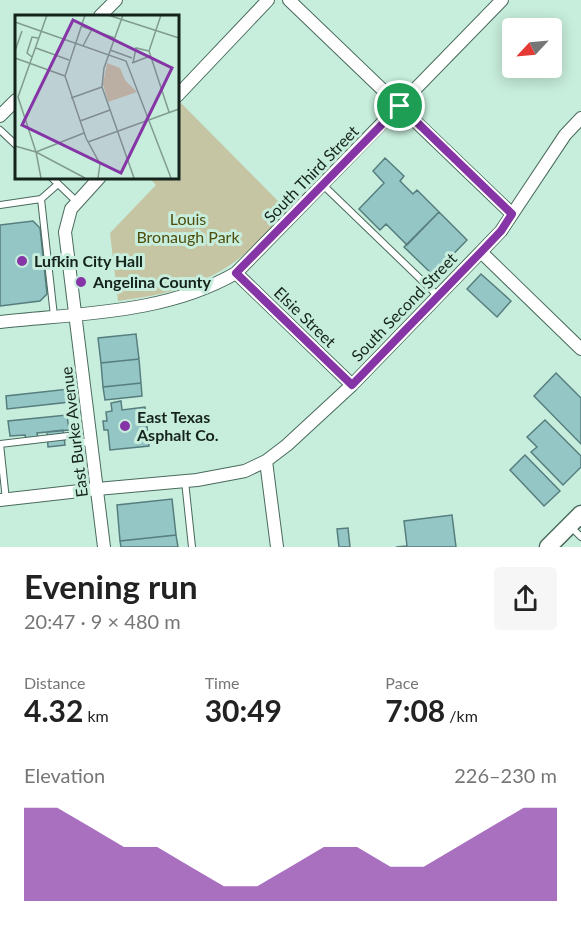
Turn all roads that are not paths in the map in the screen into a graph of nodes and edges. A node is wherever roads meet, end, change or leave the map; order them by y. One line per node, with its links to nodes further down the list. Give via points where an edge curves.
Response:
1 (116, 0): 5 (street)
2 (268, 0): 6 (street)
3 (289, 0): 8 (street)
4 (502, 0): 8 (street, South Third Street)
5 (101, 15)
6 (178, 95)
7 (15, 101): 9 (street)
8 (400, 106): 16 (street, South Third Street); 20 (street)
9 (0, 116)
10 (581, 118): 20 (street, South Second Street)
11 (0, 130): 12 (lane)
12 (15, 144)
13 (52, 178): 15 (lane)
14 (99, 178): 18 (street, East Burke Avenue)
15 (58, 184): 17 (lane); 18 (lane)
16 (323, 185): 22 (street, South Third Street); 23 (lane)
17 (41, 199): 19 (lane); 25 (lane)
18 (78, 202): 24 (street, East Burke Avenue, via 67,218 65,232)
19 (0, 205)
20 (512, 214): 21 (street, South Second Street)
21 (481, 252): 23 (street, South Second Street); 27 (street)
22 (236, 273): 24 (street, South Third Street, via 176,299); 28 (street, Elsie Street)
23 (438, 296): 28 (street, South Second Street)
24 (76, 314): 25 (street, South Third Street); 30 (street, East Burke Avenue)
25 (54, 316): 26 (street, South Third Street)
26 (0, 322)
27 (581, 349)
28 (352, 385): 31 (street, South Second Street)
29 (0, 444): 30 (lane, via 68,436); 34 (lane)
30 (93, 446): 33 (street, East Burke Avenue)
31 (266, 461): 32 (street, South Second Street, via 245,471); 39 (street)
32 (185, 481): 33 (street, South Second Street); 38 (lane)
33 (97, 489): 34 (street, South Second Street); 37 (street, East Burke Avenue)
34 (3, 500)
35 (577, 525): 36 (main road)
36 (552, 546)
37 (104, 547)
38 (192, 547)
39 (277, 547)

